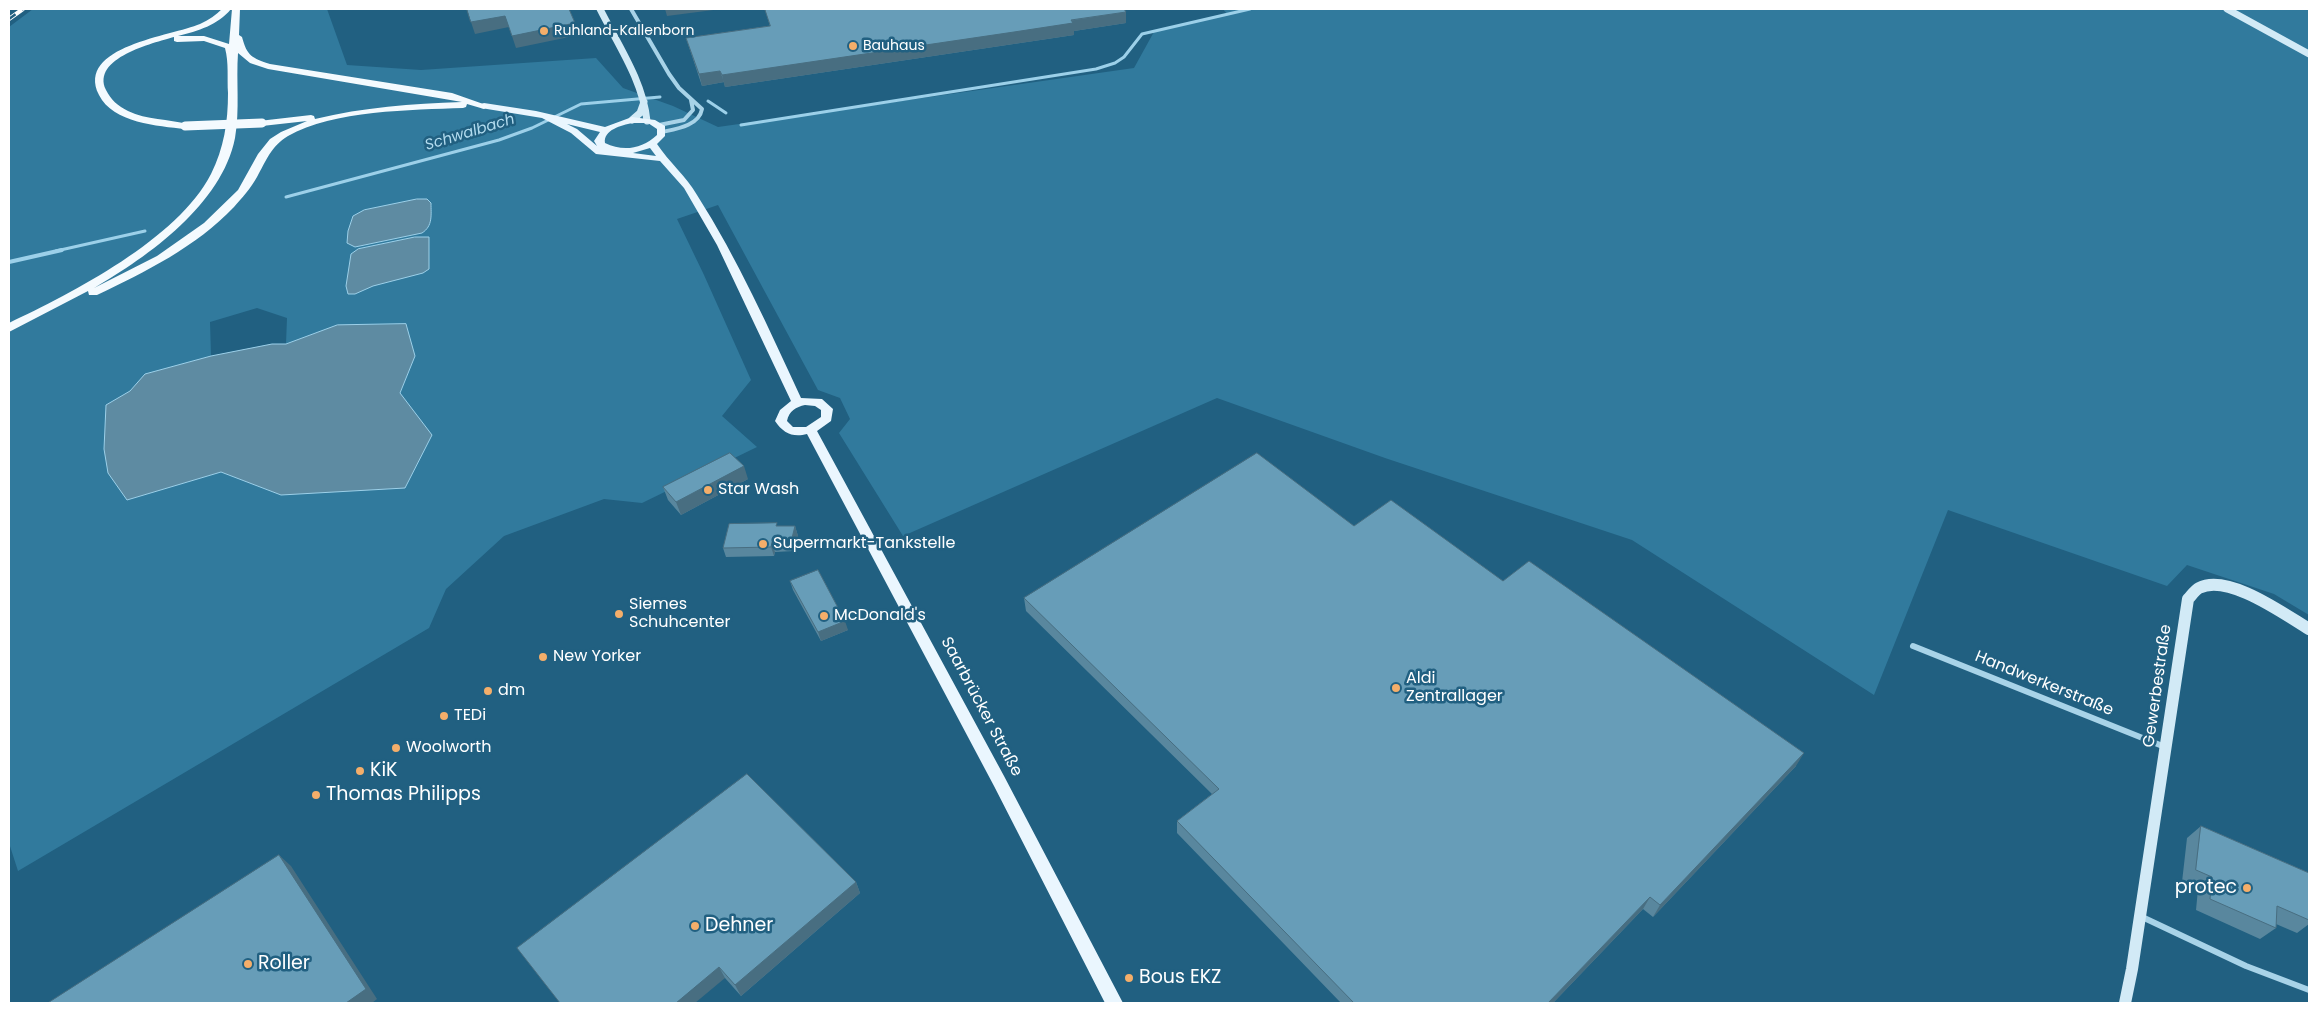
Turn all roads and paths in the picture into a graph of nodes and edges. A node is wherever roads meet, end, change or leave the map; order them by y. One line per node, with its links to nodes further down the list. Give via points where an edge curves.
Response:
1 (227, 9): 7 (highway, via 224,14 196,28)
2 (236, 9): 6 (highway)
3 (600, 9): 11 (main road)
4 (631, 9): 10 (street, via 669,74)
5 (2227, 9): 8 (main road)
6 (235, 24): 9 (highway); 12 (highway, via 242,53 268,66 452,96)
7 (142, 45): 9 (highway, via 202,38 229,47); 13 (highway, bridge, via 113,58 98,77 102,95 111,104 142,119 186,126 262,123)
8 (2309, 54)
9 (233, 63): 22 (highway, via 228,146 218,171 203,194 174,224 132,259)
10 (691, 100): 17 (street, via 694,106 689,116); 17 (street, via 702,109 700,116 687,124)
11 (644, 102): 14 (main road, via 640,113); 15 (main road)
12 (484, 106): 13 (highway, via 432,105); 16 (main road, via 540,115)
13 (365, 112): 22 (highway, via 304,125 282,136 266,149 236,199 204,228 132,274)
14 (632, 120): 15 (main road); 18 (main road)
15 (647, 120): 17 (main road)
16 (561, 122): 18 (main road); 21 (main road, via 599,152)
17 (660, 128): 19 (main road)
18 (605, 130): 20 (main road, via 599,141 607,149)
19 (652, 144): 20 (main road); 21 (main road)
20 (636, 150): 21 (main road)
21 (661, 160): 24 (main road, via 683,180 708,221)
22 (26, 320): 23 (highway)
23 (9, 328)
24 (797, 402): 25 (main road, via 783,412 782,424 791,430); 25 (main road, via 818,402 827,409 827,418)
25 (811, 430): 31 (main road, Saarbrücker Straße)
26 (2309, 629): 28 (main road, Gewerbestraße, via 2249,594 2224,585 2202,586 2191,592)
27 (1913, 646): 28 (street, Handwerkerstraße)
28 (2166, 747): 29 (main road, Gewerbestraße)
29 (2140, 916): 30 (street, via 2246,966); 32 (main road, Gewerbestraße)
30 (2309, 990)
31 (1114, 1003)
32 (2125, 1003)

